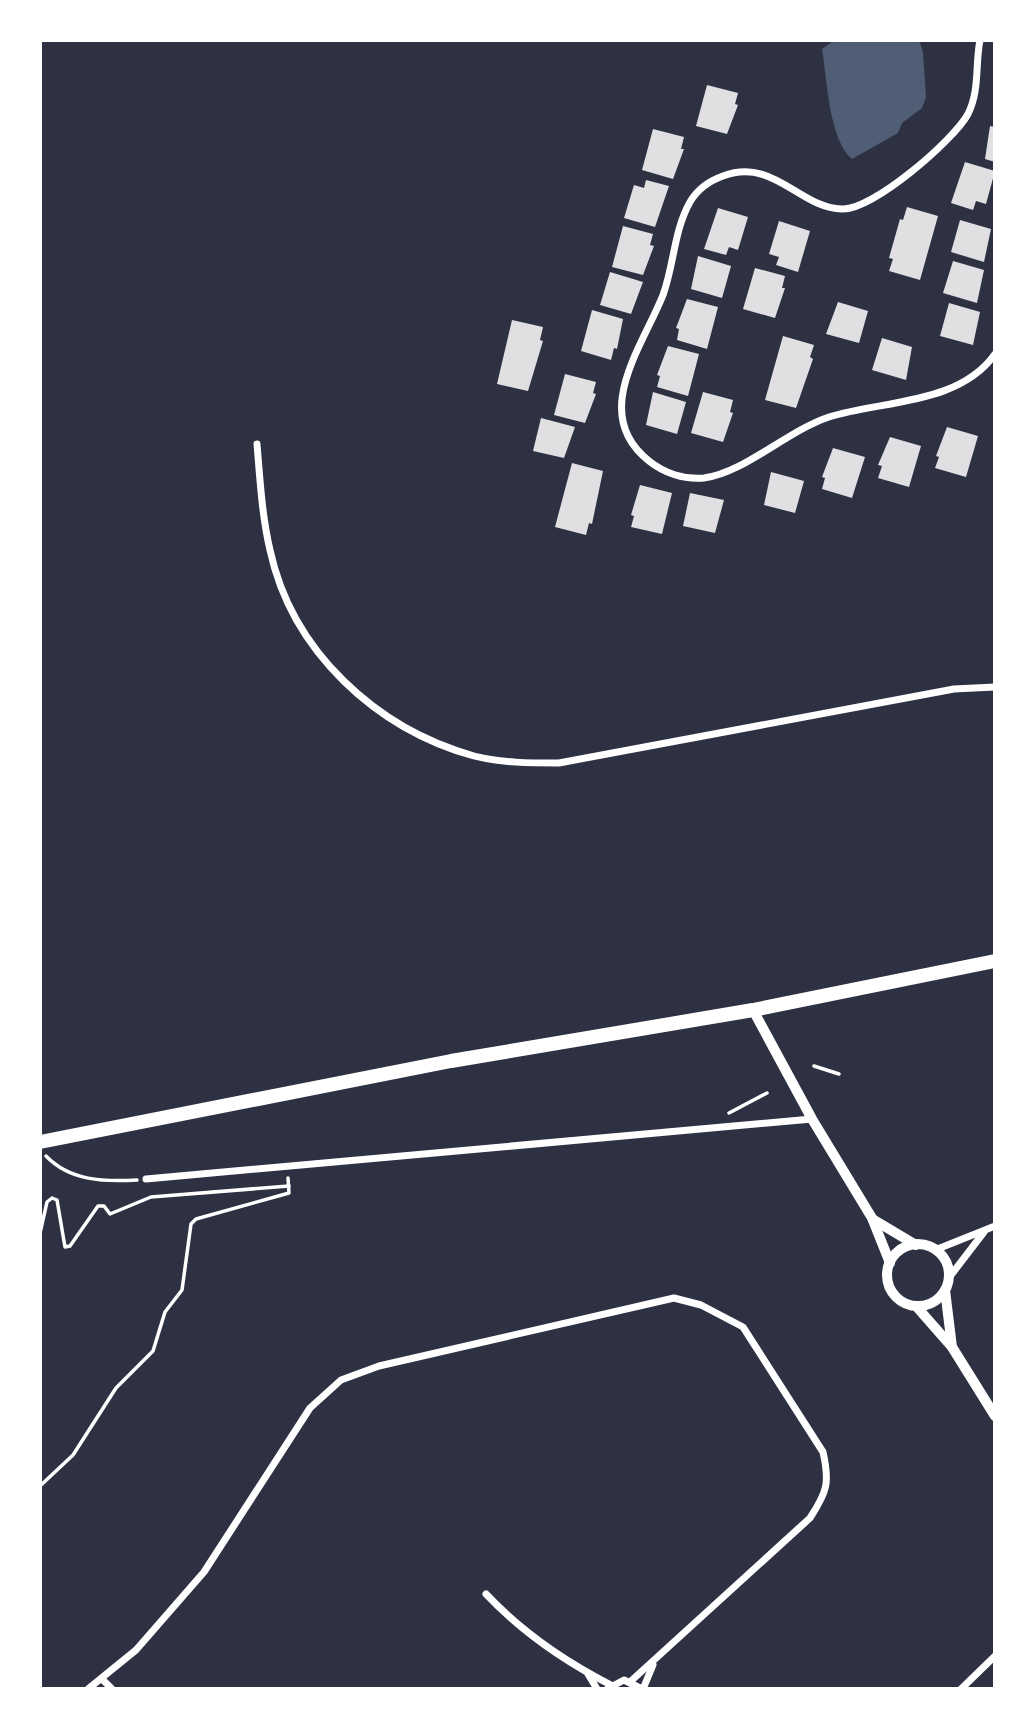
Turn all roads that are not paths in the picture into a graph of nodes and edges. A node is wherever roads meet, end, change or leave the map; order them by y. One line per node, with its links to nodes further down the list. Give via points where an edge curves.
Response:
1 (980, 40): 2 (street, via 977,86 967,114 942,143 869,202 835,209 775,178 742,172 719,177 696,194 684,217 663,294 623,386 623,416 635,447 646,459 673,474 705,478 829,417 952,388 985,368)
2 (995, 354)
3 (257, 444): 4 (street, via 270,552 289,604 314,645 346,686 388,719 443,746 477,757 559,763 954,689)
4 (995, 687)
5 (995, 961): 6 (main road)
6 (753, 1010): 7 (street); 8 (main road, via 438,1064)
7 (812, 1119): 9 (street); 10 (street)
8 (40, 1143)
9 (146, 1180)
10 (872, 1218): 12 (street); 14 (street)
11 (990, 1228): 13 (street); 15 (street, via 966,1251)
12 (916, 1245): 13 (street); 14 (street, via 900,1250)
13 (935, 1250): 15 (street, via 946,1263)
14 (890, 1263): 16 (street, via 891,1291 897,1299)
15 (946, 1285): 16 (street, via 932,1303); 17 (street)
16 (915, 1306): 17 (street)
17 (952, 1347): 18 (street)
18 (995, 1416)
19 (486, 1594): 22 (street, via 507,1616)
20 (995, 1656): 30 (street)
21 (655, 1661): 23 (street, via 810,1518 824,1497 828,1475 822,1452 743,1327 701,1305 674,1298 379,1366 341,1380 310,1408 204,1572 136,1650); 24 (street); 29 (street)
22 (587, 1672): 25 (street); 28 (street)
23 (102, 1679): 26 (street); 27 (street)
24 (631, 1681): 25 (street); 29 (street)
25 (609, 1687)
26 (88, 1689)
27 (112, 1689)
28 (597, 1689)
29 (642, 1689)
30 (961, 1689)

